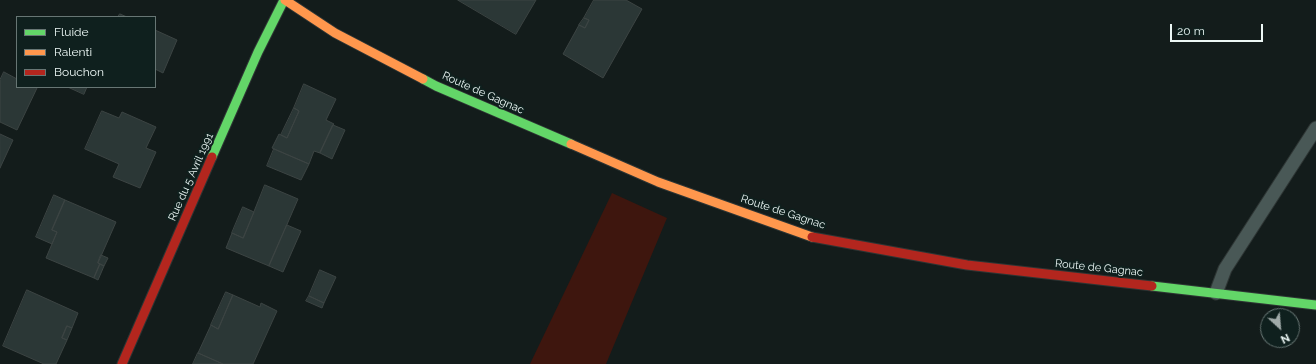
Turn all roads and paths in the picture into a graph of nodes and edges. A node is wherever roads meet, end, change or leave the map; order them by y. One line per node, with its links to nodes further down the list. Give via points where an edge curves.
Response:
1 (284, 0): 3 (main road, Route de Gagnac, via 335,33 436,86 658,182 809,236 967,265); 5 (main road, Rue du 5 Avril 1991, via 255,59)
2 (1316, 128): 3 (lane, via 1225,269)
3 (1216, 293): 4 (main road, Route de Gagnac)
4 (1316, 305)
5 (122, 364)

